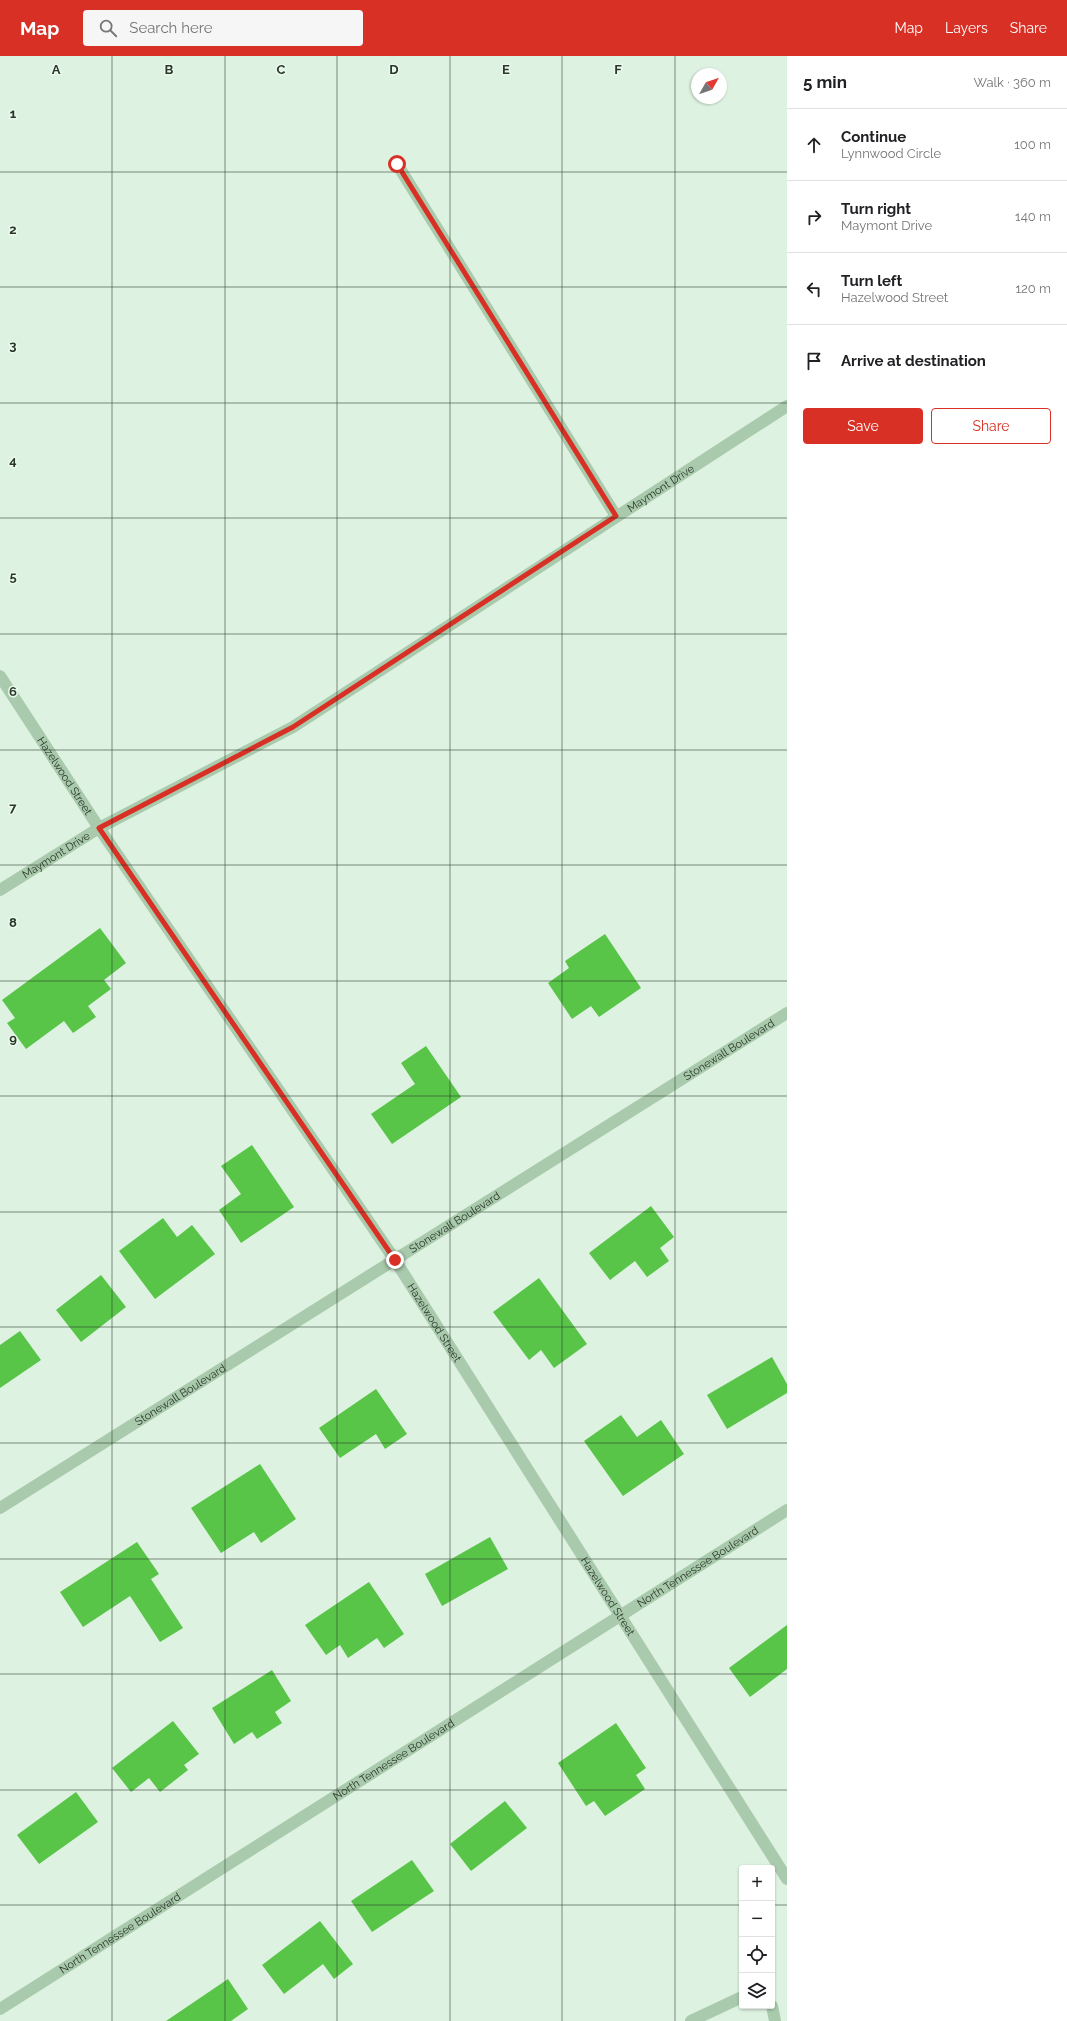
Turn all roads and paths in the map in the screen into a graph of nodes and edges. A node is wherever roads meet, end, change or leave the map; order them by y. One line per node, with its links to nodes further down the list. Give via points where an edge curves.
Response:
1 (397, 164): 3 (street)
2 (787, 406): 3 (street, Maymont Drive)
3 (616, 516): 5 (street, Maymont Drive, via 293,727)
4 (0, 676): 5 (street, Hazelwood Street)
5 (99, 828): 6 (street, Maymont Drive); 8 (street, Hazelwood Street)
6 (0, 890)
7 (787, 1013): 8 (street, Stonewall Boulevard)
8 (395, 1260): 9 (street, Stonewall Boulevard); 11 (street, Hazelwood Street)
9 (0, 1508)
10 (787, 1510): 11 (street, North Tennessee Boulevard)
11 (620, 1616): 12 (street, Hazelwood Street); 14 (street, North Tennessee Boulevard)
12 (787, 1879)
13 (739, 1997): 16 (street)
14 (0, 2009)
15 (773, 2009): 17 (street)
16 (691, 2021)
17 (775, 2021)

